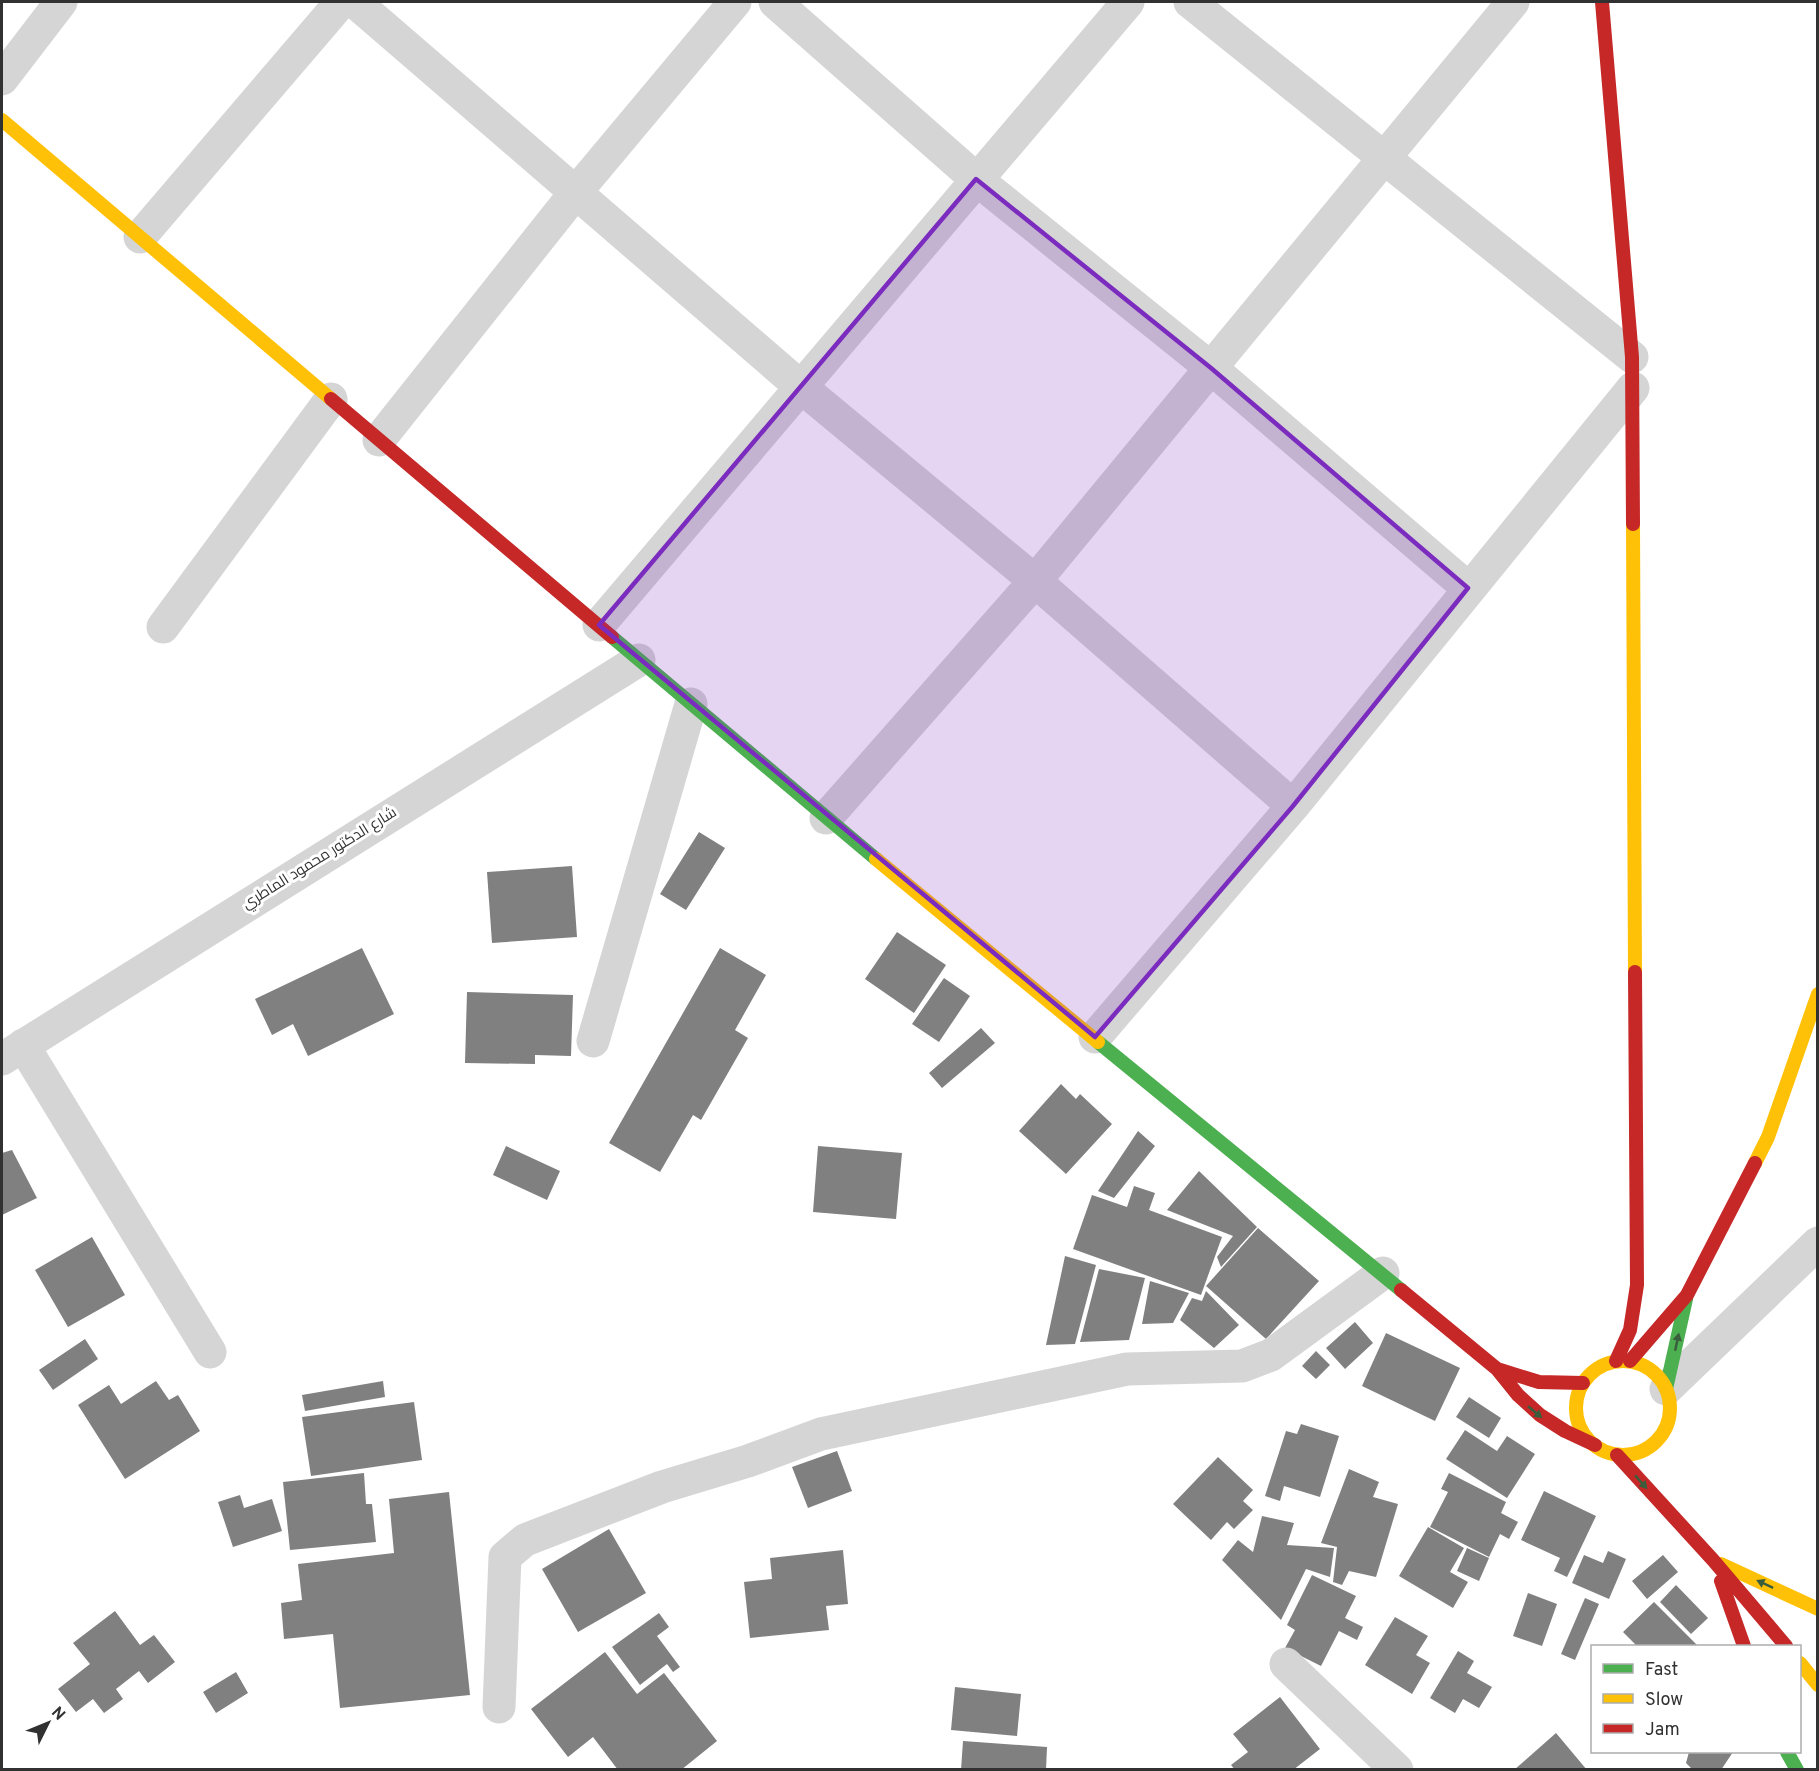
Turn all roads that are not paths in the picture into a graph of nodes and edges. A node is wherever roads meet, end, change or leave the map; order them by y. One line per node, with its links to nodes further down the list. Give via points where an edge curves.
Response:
1 (61, 2): 10 (street)
2 (341, 2): 15 (street)
3 (356, 2): 14 (street)
4 (735, 2): 14 (street)
5 (775, 2): 13 (street)
6 (1128, 2): 13 (street)
7 (1190, 2): 12 (street)
8 (1513, 2): 12 (street)
9 (1602, 2): 17 (street)
10 (2, 79)
11 (2, 120): 15 (street)
12 (1385, 158): 16 (street); 17 (street)
13 (976, 179): 16 (street); 18 (street)
14 (576, 192): 18 (street); 20 (street)
15 (140, 237): 19 (street)
16 (1211, 368): 21 (street); 22 (street)
17 (1633, 372): 22 (street); 37 (street, via 1637,1273 1636,1315)
18 (801, 387): 21 (street); 23 (street)
19 (331, 399): 20 (street); 24 (street)
20 (379, 440): 23 (street)
21 (1035, 581): 27 (street); 28 (street)
22 (1468, 588): 27 (street)
23 (599, 625): 25 (street)
24 (163, 627)
25 (639, 660): 26 (street); 32 (street, شارع الدكتور محمود الماطري)
26 (691, 704): 28 (street); 31 (street)
27 (1293, 806): 30 (street)
28 (826, 818): 30 (street)
29 (1818, 994): 35 (street, via 1768,1137)
30 (1095, 1037): 34 (street)
31 (593, 1041)
32 (12, 1052): 36 (street)
33 (1818, 1242): 40 (street)
34 (1383, 1273): 38 (street); 52 (street, via 1271,1355 1242,1366 1127,1369 821,1434 662,1487 525,1540 505,1557)
35 (1687, 1294): 37 (street); 40 (street, one-way to 35)
36 (210, 1352)
37 (1623, 1361): 39 (street, via 1592,1372); 40 (street, via 1645,1366)
38 (1497, 1369): 39 (street, via 1538,1383); 41 (street, one-way to 41, via 1516,1395 1539,1416 1566,1433)
39 (1583, 1383): 41 (street, via 1576,1410 1585,1436)
40 (1666, 1389): 42 (street, via 1670,1415 1659,1445)
41 (1595, 1444): 42 (street)
42 (1617, 1455): 44 (street, one-way to 44)
43 (1663, 1486): 44 (street)
44 (1666, 1510): 45 (street)
45 (1713, 1560): 46 (street, one-way to 45); 47 (street); 48 (street)
46 (1818, 1609)
47 (1743, 1645)
48 (1784, 1645)
49 (1286, 1664): 54 (street)
50 (1801, 1664): 51 (street)
51 (1818, 1684)
52 (499, 1707)
53 (1788, 1753): 55 (street)
54 (1397, 1770)
55 (1797, 1770)

